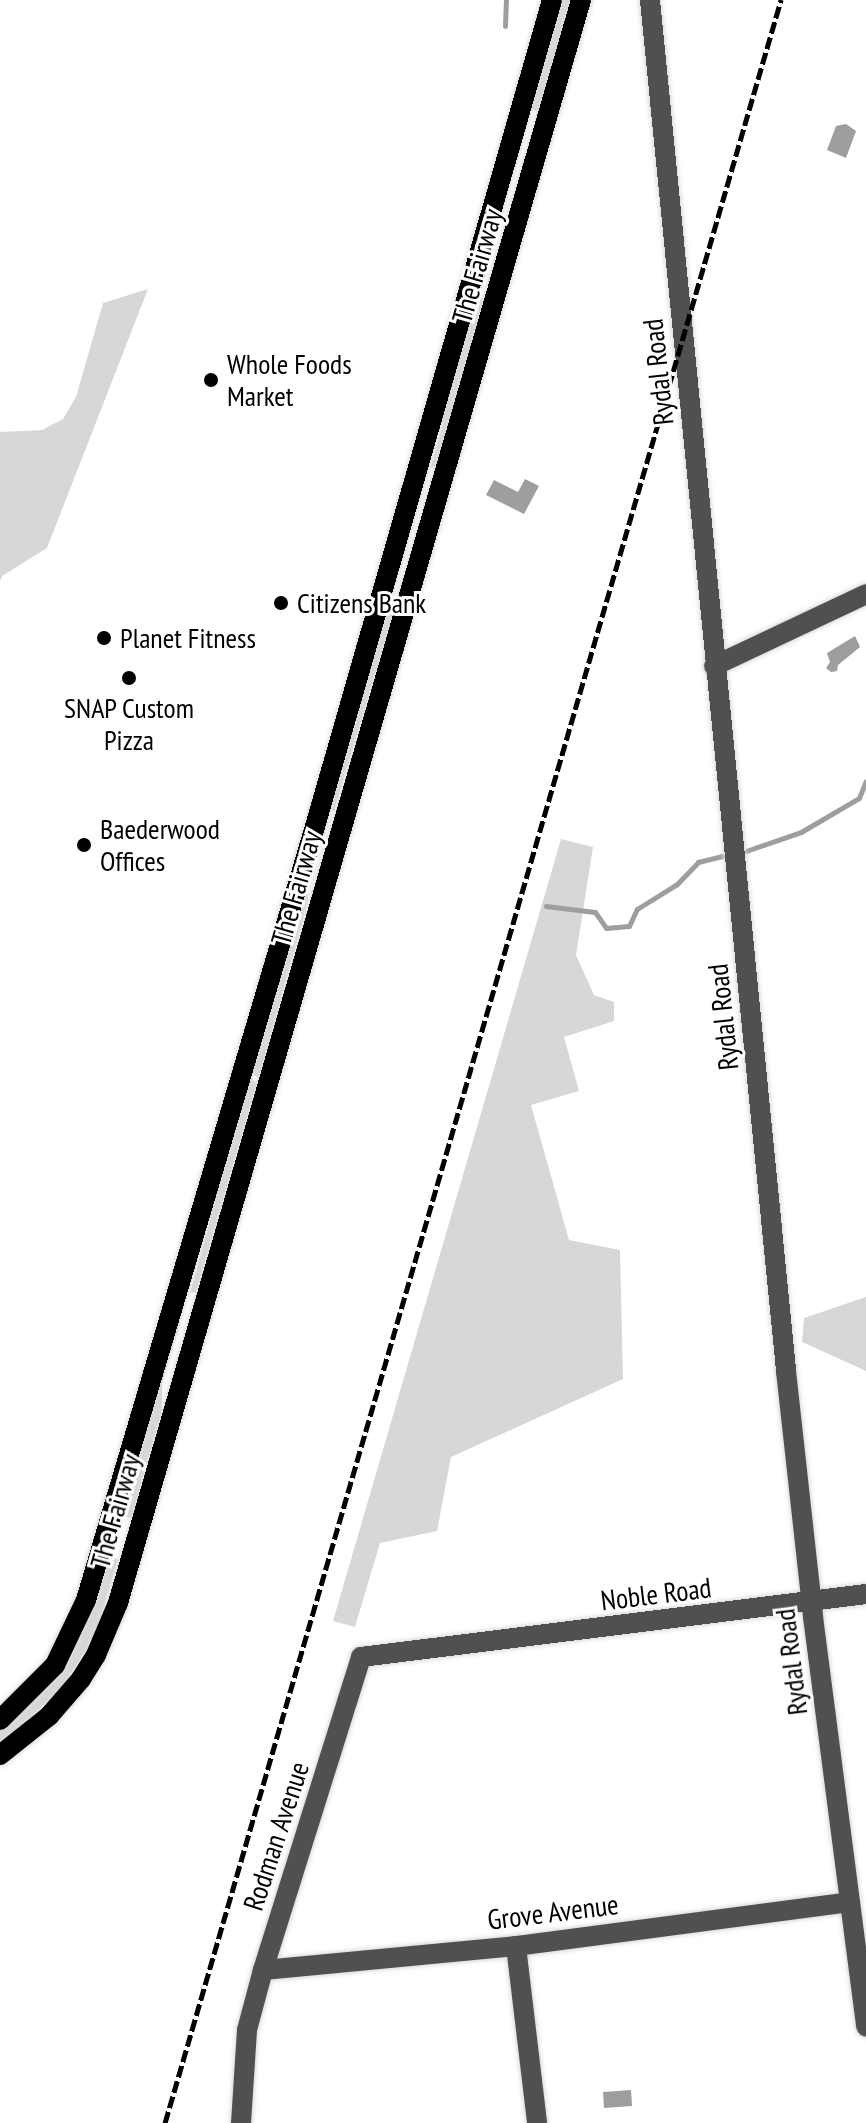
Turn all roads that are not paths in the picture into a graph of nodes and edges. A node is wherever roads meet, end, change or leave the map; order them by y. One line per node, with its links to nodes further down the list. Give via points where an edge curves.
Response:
1 (552, 0): 4 (main road, The Fairway)
2 (581, 0): 5 (main road, The Fairway)
3 (650, 0): 7 (street, Rydal Road)
4 (516, 127): 5 (main road); 8 (main road, The Fairway)
5 (544, 135): 9 (main road, The Fairway)
6 (866, 594): 7 (street)
7 (714, 666): 11 (street, Rydal Road)
8 (105, 1535): 9 (main road); 13 (main road, The Fairway, via 66,1648 38,1686)
9 (135, 1544): 14 (main road, The Fairway, via 96,1655 49,1716)
10 (866, 1594): 11 (street, Noble Road)
11 (812, 1603): 12 (street, Noble Road); 15 (street, Rydal Road)
12 (452, 1647): 17 (street, Rodman Avenue, via 361,1657)
13 (0, 1720)
14 (0, 1755)
15 (849, 1902): 16 (street, Grove Avenue); 18 (street, Rydal Road)
16 (516, 1946): 17 (street, Grove Avenue); 20 (street)
17 (263, 1970): 19 (street, Rodman Avenue, via 247,2030)
18 (866, 2027)
19 (241, 2123)
20 (537, 2123)

